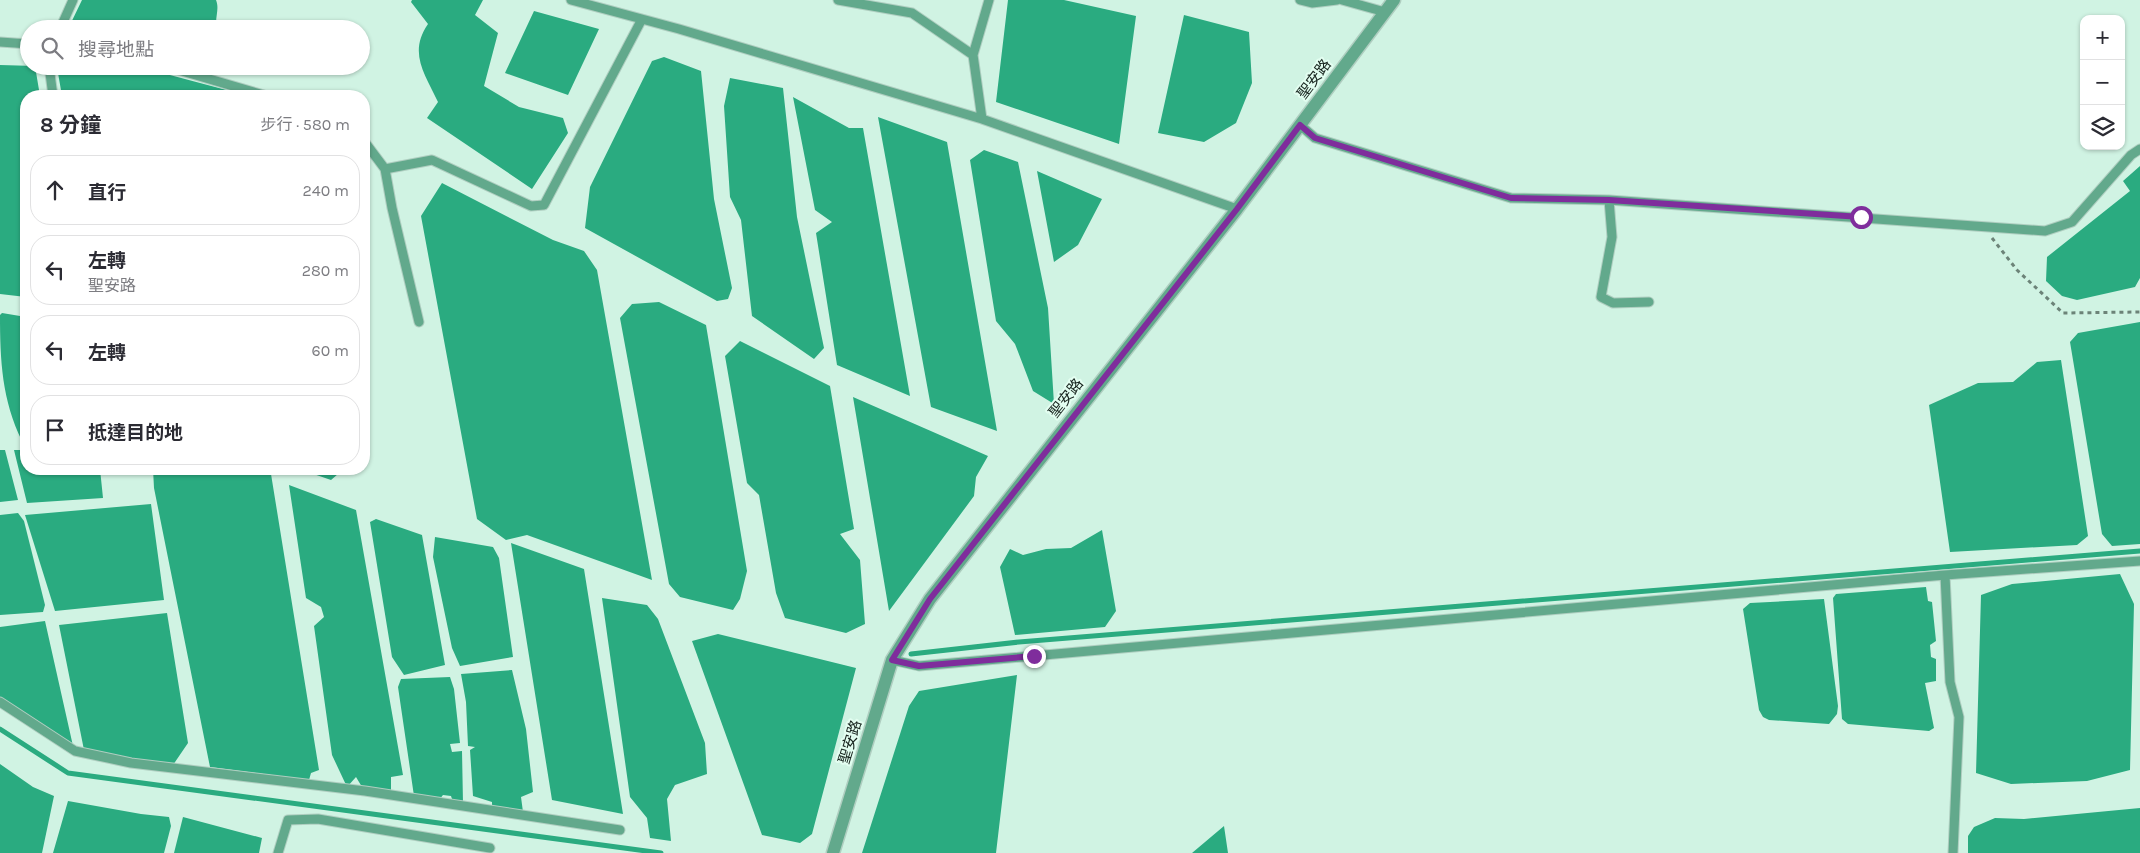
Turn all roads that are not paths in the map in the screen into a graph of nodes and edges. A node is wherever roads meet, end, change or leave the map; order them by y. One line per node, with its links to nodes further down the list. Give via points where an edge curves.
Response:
1 (73, 0): 11 (lane)
2 (571, 0): 10 (lane)
3 (838, 0): 14 (lane, via 912,13)
4 (989, 0): 14 (lane)
5 (1300, 0): 6 (lane, via 1312,3)
6 (1337, 0)
7 (1342, 0): 9 (lane)
8 (1394, 0): 9 (street, 聖安路)
9 (1385, 12): 20 (street, 聖安路)
10 (642, 19): 19 (lane); 23 (lane, via 544,205 531,206 432,160)
11 (64, 20)
12 (0, 42): 13 (lane)
13 (20, 43)
14 (973, 55): 19 (lane)
15 (51, 75): 17 (lane)
16 (196, 75): 18 (lane)
17 (52, 90)
18 (247, 90)
19 (982, 119): 25 (lane)
20 (1300, 125): 24 (lane, via 1315,138 1511,198); 25 (street, 聖安路)
21 (370, 149): 23 (lane)
22 (2140, 149): 24 (lane, via 2072,222 2045,231)
23 (385, 169): 27 (lane)
24 (1609, 200): 26 (lane, via 1612,237 1601,297 1613,303)
25 (1237, 209): 30 (street, 聖安路, via 930,599)
26 (1649, 302)
27 (419, 322)
28 (2140, 561): 29 (lane)
29 (1945, 574): 30 (lane, via 919,666); 36 (lane, via 1950,682 1959,716)
30 (892, 660): 35 (street, 聖安路)
31 (0, 702): 32 (lane, via 75,751 131,763 365,791)
32 (620, 830)
33 (490, 848): 34 (lane, via 318,819 288,820)
34 (278, 853)
35 (833, 853)
36 (1953, 853)

